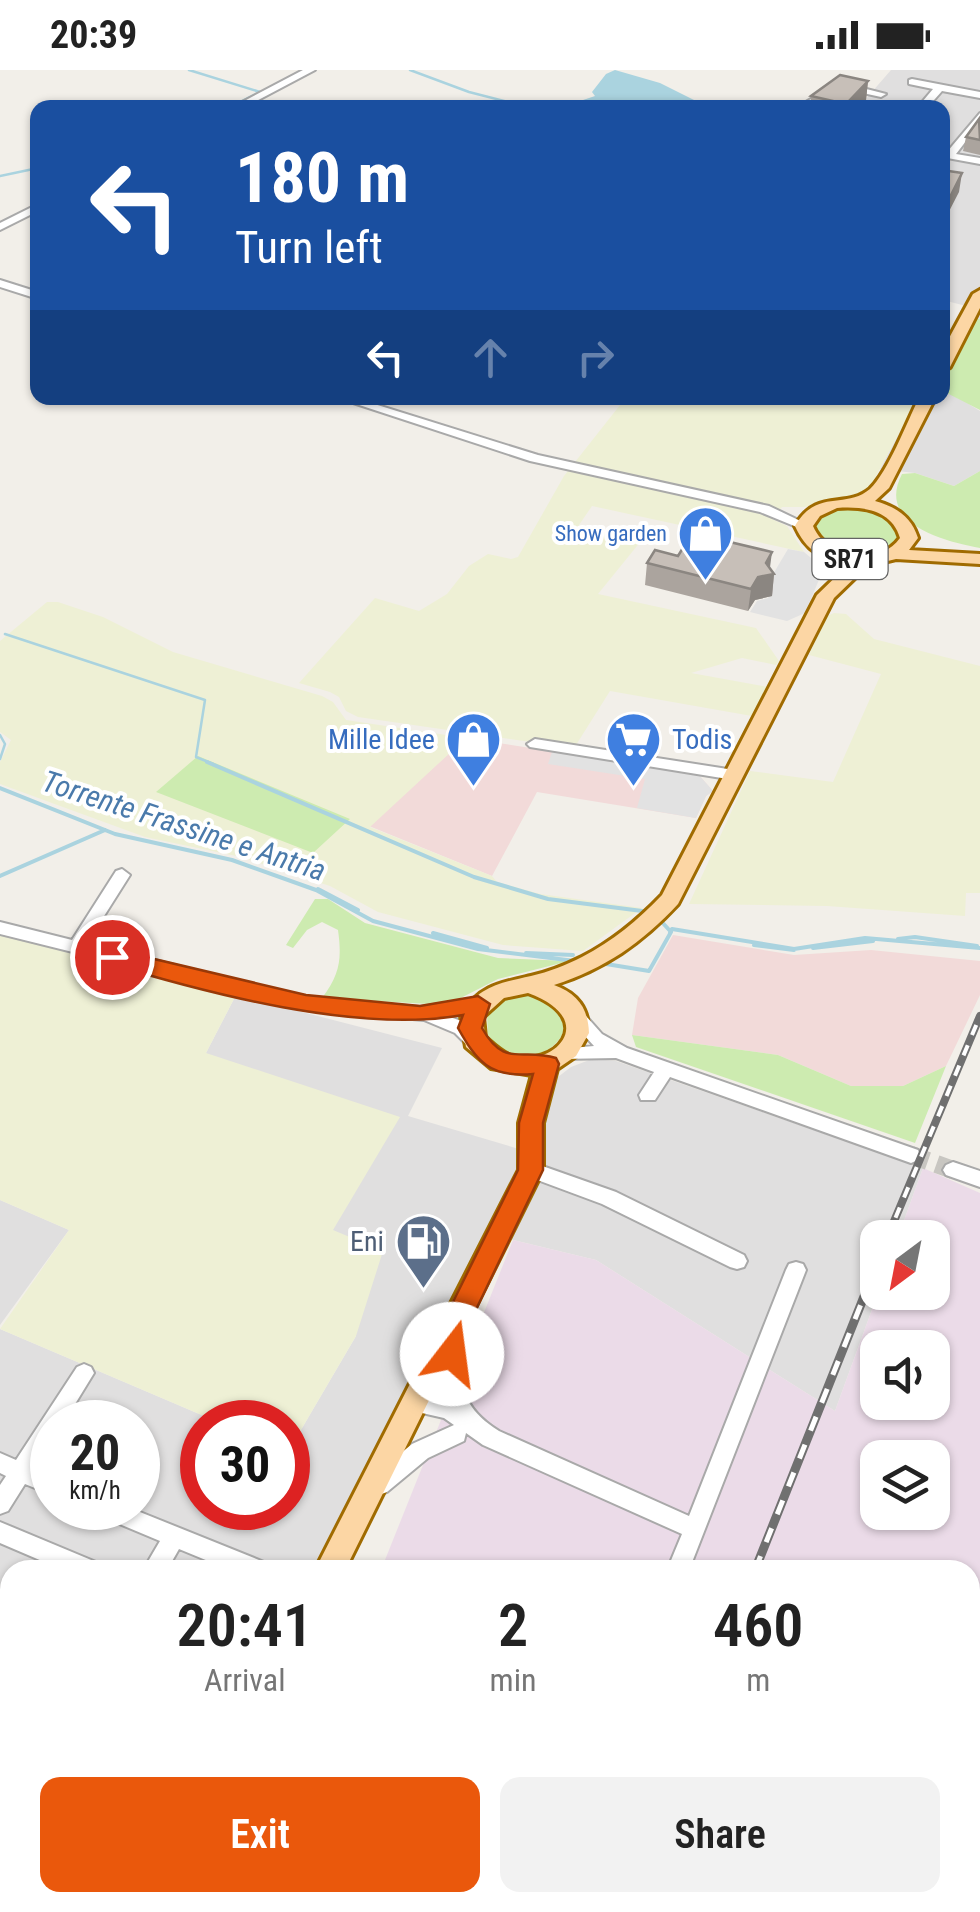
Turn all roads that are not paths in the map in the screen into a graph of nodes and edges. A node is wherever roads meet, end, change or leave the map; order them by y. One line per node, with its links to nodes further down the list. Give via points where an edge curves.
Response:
1 (310, 70): 5 (street)
2 (912, 82): 3 (street)
3 (940, 87): 4 (street); 8 (street)
4 (980, 95)
5 (252, 100)
6 (813, 100): 7 (street, via 839,85 881,94)
7 (875, 100)
8 (928, 100)
9 (980, 116): 10 (street)
10 (950, 150)
11 (950, 156): 12 (street)
12 (980, 161)
13 (30, 212): 14 (street)
14 (0, 226)
15 (0, 283): 16 (street)
16 (30, 293)
17 (980, 294): 18 (main road)
18 (950, 352)
19 (366, 405): 24 (street, via 535,458)
20 (923, 405): 21 (main road)
21 (881, 488): 22 (main road); 23 (main road)
22 (854, 502): 23 (main road, SR71); 24 (main road, SR71, via 831,504)
23 (888, 511): 25 (main road, SR71)
24 (809, 518): 26 (main road, SR71, via 808,538)
25 (908, 531): 27 (main road, SR71, via 906,544); 28 (main road)
26 (821, 550): 29 (main road, SR71); 30 (main road, SR71)
27 (894, 554): 28 (main road); 29 (main road, SR71)
28 (980, 559)
29 (864, 560): 30 (main road, SR71)
30 (826, 594): 32 (main road, SR71)
31 (535, 744): 32 (street)
32 (734, 775): 36 (main road, SR71, via 670,899)
33 (122, 875): 35 (street)
34 (0, 928): 35 (street)
35 (74, 948): 39 (street, via 258,997)
36 (599, 961): 37 (main road, SR71); 40 (main road, SR71)
37 (529, 985): 38 (main road, SR71, via 500,990); 40 (main road, via 547,989)
38 (478, 1004): 39 (street); 41 (main road)
39 (420, 1014): 41 (street, via 461,1028)
40 (577, 1014): 42 (street, via 596,1038); 43 (main road, SR71, via 580,1033)
41 (474, 1041): 44 (main road, SR71)
42 (620, 1053): 43 (street); 45 (street)
43 (557, 1059): 44 (main road, via 514,1067); 47 (main road, SR71)
44 (498, 1062): 47 (main road, SR71, via 520,1086)
45 (666, 1068): 46 (street); 48 (street)
46 (648, 1094)
47 (531, 1123): 49 (main road, SR71)
48 (911, 1155)
49 (530, 1170): 52 (street, via 610,1198); 54 (main road, SR71)
50 (953, 1170): 51 (street)
51 (980, 1179)
52 (736, 1260)
53 (796, 1270): 61 (street)
54 (458, 1318): 56 (main road, SR71); 57 (street, via 450,1378)
55 (84, 1373): 58 (street)
56 (416, 1404): 57 (street, via 433,1420); 59 (main road, SR71)
57 (462, 1428): 59 (street, via 420,1451); 61 (street)
58 (10, 1467): 60 (street)
59 (371, 1492): 68 (main road, SR71)
60 (0, 1504)
61 (695, 1529): 69 (street)
62 (160, 1530): 64 (street)
63 (0, 1532): 65 (street)
64 (175, 1536): 66 (street); 67 (street)
65 (65, 1560)
66 (160, 1560)
67 (232, 1560)
68 (335, 1560)
69 (682, 1560)

